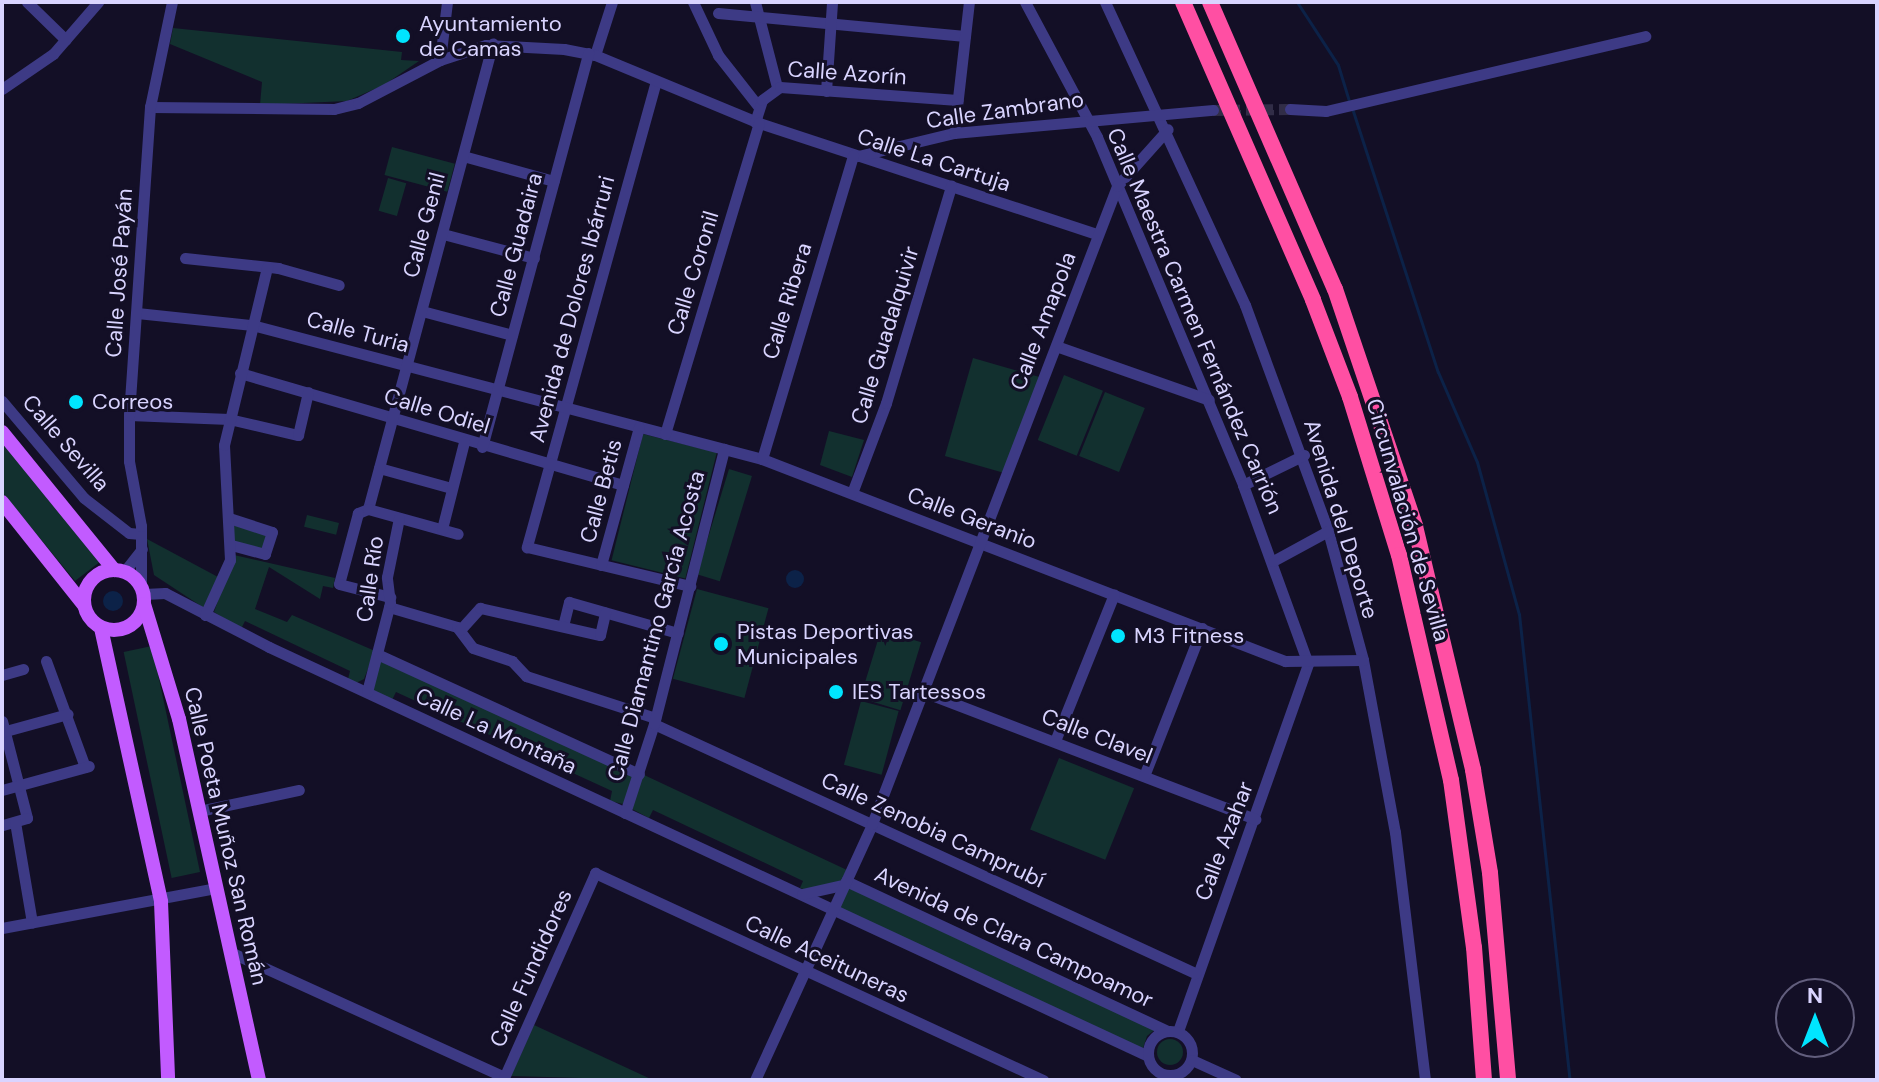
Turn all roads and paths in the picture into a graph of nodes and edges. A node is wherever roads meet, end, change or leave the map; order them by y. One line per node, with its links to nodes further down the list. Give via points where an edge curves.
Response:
1 (27, 2): 19 (street)
2 (98, 2): 19 (street)
3 (172, 2): 29 (street, Calle José Payán)
4 (447, 2): 22 (street)
5 (612, 2): 21 (street, Calle Guadaira)
6 (693, 2): 28 (street, via 713,47)
7 (755, 2): 15 (street)
8 (832, 2): 16 (street)
9 (969, 2): 17 (street)
10 (1025, 2): 33 (street, Calle Maestra Carmen Fernández Carrión)
11 (1105, 2): 32 (street, Avenida del Deporte)
12 (1183, 2): 150 (highway, Circunvalación de Sevilla, via 1313,300 1350,397 1399,555 1451,780 1472,932)
13 (1210, 2): 151 (highway, Circunvalación de Sevilla, via 1335,289 1415,526 1473,770 1495,921)
14 (718, 13): 15 (street)
15 (758, 16): 16 (street); 24 (street)
16 (831, 23): 17 (street); 26 (street)
17 (965, 36): 27 (street)
18 (1645, 36): 30 (street, via 1326,111)
19 (66, 40): 25 (street, via 29,74)
20 (493, 43): 21 (street, Calle La Cartuja); 22 (street); 39 (street, Calle Genil)
21 (591, 54): 23 (street, Calle La Cartuja); 41 (street, Calle Guadaira)
22 (440, 60): 29 (street, via 345,107)
23 (656, 81): 34 (street, Calle La Cartuja); 61 (street, Avenida de Dolores Ibárruri)
24 (777, 87): 26 (street, Calle Azorín); 28 (street, Calle Azorín)
25 (2, 89)
26 (826, 91): 27 (street, Calle Azorín)
27 (958, 100): 36 (street)
28 (758, 106): 34 (street)
29 (150, 107): 51 (street, Calle José Payán)
30 (1290, 109)
31 (1213, 110): 32 (street, Calle Zambrano)
32 (1159, 113): 33 (street, Calle Zambrano); 35 (street, Avenida del Deporte)
33 (1088, 118): 36 (street, Calle Zambrano); 43 (street, Calle Maestra Carmen Fernández Carrión)
34 (757, 122): 38 (street, Calle La Cartuja); 67 (street, Calle Coronil)
35 (1168, 129): 43 (street, Calle Amapola); 71 (street, Avenida del Deporte, via 1240,291)
36 (954, 133): 37 (street, Calle Zambrano)
37 (890, 148): 38 (street, Calle Zambrano); 40 (street, via 884,159)
38 (856, 155): 40 (street, Calle La Cartuja); 72 (street, Calle Ribera)
39 (463, 156): 41 (street); 44 (street, Calle Genil)
40 (888, 167): 42 (street, Calle La Cartuja)
41 (554, 181): 47 (street, Calle Guadaira)
42 (951, 186): 45 (street, Calle La Cartuja); 78 (street, Calle Guadalquivir, via 886,403)
43 (1117, 186): 45 (street, Calle Amapola); 59 (street, Calle Maestra Carmen Fernández Carrión)
44 (443, 234): 47 (street); 50 (street, Calle Genil)
45 (1097, 234): 54 (street, Calle Amapola)
46 (185, 258): 48 (street)
47 (534, 258): 53 (street, Calle Guadaira)
48 (267, 267): 49 (street); 52 (street)
49 (339, 285)
50 (422, 311): 53 (street); 55 (street, Calle Genil)
51 (137, 313): 52 (street, Calle Turia); 62 (street, Calle José Payán)
52 (252, 325): 55 (street, Calle Turia); 56 (street)
53 (512, 335): 57 (street, Calle Guadaira)
54 (1056, 346): 59 (street); 87 (street, Calle Amapola)
55 (406, 366): 57 (street, Calle Turia); 63 (street, Calle Genil)
56 (240, 373): 58 (street, Calle Odiel); 64 (street)
57 (498, 389): 61 (street, Calle Turia); 69 (street, Calle Guadaira)
58 (308, 392): 63 (street, Calle Odiel); 64 (street, via 298,435)
59 (1209, 400): 76 (street, Calle Maestra Carmen Fernández Carrión)
60 (2, 401): 85 (street, Calle Sevilla, via 84,498 129,533)
61 (565, 407): 65 (street, Calle Geranio); 73 (street, Avenida de Dolores Ibárruri)
62 (129, 415): 64 (street); 85 (street, Calle José Payán, via 129,461)
63 (393, 418): 68 (street, Calle Odiel); 74 (street, Calle Genil)
64 (229, 419): 81 (street, via 223,464)
65 (639, 427): 67 (street, Calle Geranio); 75 (street, Calle Betis)
66 (2, 432): 92 (main road)
67 (665, 434): 70 (street, Calle Geranio)
68 (464, 442): 69 (street, Calle Odiel); 77 (street)
69 (482, 447): 73 (street, Calle Odiel)
70 (724, 449): 72 (street, Calle Geranio); 93 (street, Calle Diamantino García Acosta)
71 (1304, 455): 76 (street); 84 (street, Avenida del Deporte)
72 (762, 459): 78 (street, Calle Geranio)
73 (549, 465): 75 (street, Calle Odiel); 91 (street, Avenida de Dolores Ibárruri, via 527,547)
74 (379, 468): 77 (street); 80 (street, Calle Genil)
75 (623, 485): 91 (street, Calle Betis)
76 (1243, 485): 90 (street, Calle Maestra Carmen Fernández Carrión)
77 (451, 488): 83 (street)
78 (852, 493): 87 (street, Calle Geranio)
79 (2, 502): 97 (main road)
80 (368, 509): 82 (street); 96 (street, Calle Genil, via 357,515 339,584)
81 (229, 518): 88 (street); 88 (street, via 272,532 265,554)
82 (399, 518): 83 (street); 96 (street, Calle Río, via 387,577)
83 (442, 529): 86 (street)
84 (1328, 531): 90 (street); 106 (street, Avenida del Deporte)
85 (141, 534): 89 (street, Calle José Payán)
86 (458, 534)
87 (981, 542): 94 (street, Calle Geranio); 112 (street, Calle Amapola)
88 (232, 545): 99 (street)
89 (142, 548): 92 (street); 95 (street, Calle José Payán)
90 (1273, 561): 108 (street, Calle Maestra Carmen Fernández Carrión)
91 (601, 565): 93 (street)
92 (119, 571): 95 (main road); 97 (main road, via 88,585)
93 (690, 586): 104 (street, Calle Diamantino García Acosta)
94 (1114, 594): 102 (street, Calle Geranio); 116 (street)
95 (143, 595): 99 (street, Calle La Montaña, via 165,593); 101 (main road, via 129,626); 122 (main road, Calle Poeta Muñoz San Román)
96 (389, 602): 103 (street); 105 (street, Calle Río)
97 (84, 605): 101 (main road)
98 (605, 613): 100 (street, via 600,635); 100 (street, via 569,602); 104 (street)
99 (205, 615): 111 (street, Calle La Montaña)
100 (563, 626): 103 (street, via 480,608)
101 (101, 628): 132 (main road)
102 (1202, 628): 108 (street, Calle Geranio, via 1285,661); 118 (street)
103 (460, 630): 114 (street, Calle Zenobia Camprubí, via 473,648 512,661 526,676)
104 (678, 633): 114 (street, Calle Diamantino García Acosta)
105 (377, 654): 111 (street, Calle Río); 117 (street, Calle La Montaña)
106 (1363, 660): 108 (street, Calle Geranio); 149 (street, Avenida del Deporte, via 1405,895)
107 (46, 661): 113 (street)
108 (1308, 664): 124 (street, Calle Azahar)
109 (23, 669): 110 (street)
110 (2, 675)
111 (367, 692): 123 (street, Calle La Montaña)
112 (924, 692): 116 (street, Calle Clavel); 126 (street, Calle Amapola)
113 (68, 714): 115 (street); 119 (street, via 87,767)
114 (655, 721): 117 (street, Calle Diamantino García Acosta); 126 (street, Calle Zenobia Camprubí)
115 (3, 728): 119 (street)
116 (1055, 741): 118 (street, Calle Clavel)
117 (639, 774): 123 (street, Calle Diamantino García Acosta)
118 (1144, 776): 124 (street, Calle Clavel)
119 (19, 786): 120 (street); 125 (street)
120 (2, 790)
121 (299, 790): 122 (street)
122 (199, 811): 130 (main road, Calle Poeta Muñoz San Román)
123 (625, 813): 131 (street, Calle La Montaña)
124 (1255, 819): 138 (street, Calle Azahar)
125 (21, 820): 127 (street); 134 (street)
126 (872, 824): 129 (street, Calle Amapola); 138 (street, Calle Zenobia Camprubí)
127 (2, 825)
128 (595, 873): 137 (street, Calle Aceituneras); 143 (street, Calle Fundidores)
129 (844, 883): 131 (street); 133 (street, Calle Amapola); 139 (street, Avenida de Clara Campoamor)
130 (215, 888): 132 (street); 136 (main road, Calle Poeta Muñoz San Román)
131 (797, 894): 133 (street, Calle La Montaña)
132 (161, 902): 134 (street); 144 (main road)
133 (832, 911): 137 (street, Calle Amapola); 140 (street)
134 (32, 923): 135 (street)
135 (2, 928)
136 (230, 952): 143 (street); 145 (main road, Calle Poeta Muñoz San Román)
137 (804, 971): 146 (street, Calle Amapola); 147 (street, Calle Aceituneras)
138 (1195, 973): 139 (street, Calle Azahar)
139 (1172, 1031): 140 (street, via 1152,1040); 141 (street, via 1192,1047)
140 (1148, 1056): 142 (street)
141 (1192, 1060): 142 (street, via 1175,1075); 148 (street)
142 (1158, 1076)
143 (503, 1078)
144 (168, 1080)
145 (259, 1080)
146 (755, 1080)
147 (1043, 1080)
148 (1236, 1080)
149 (1425, 1080)
150 (1484, 1080)
151 (1508, 1080)

